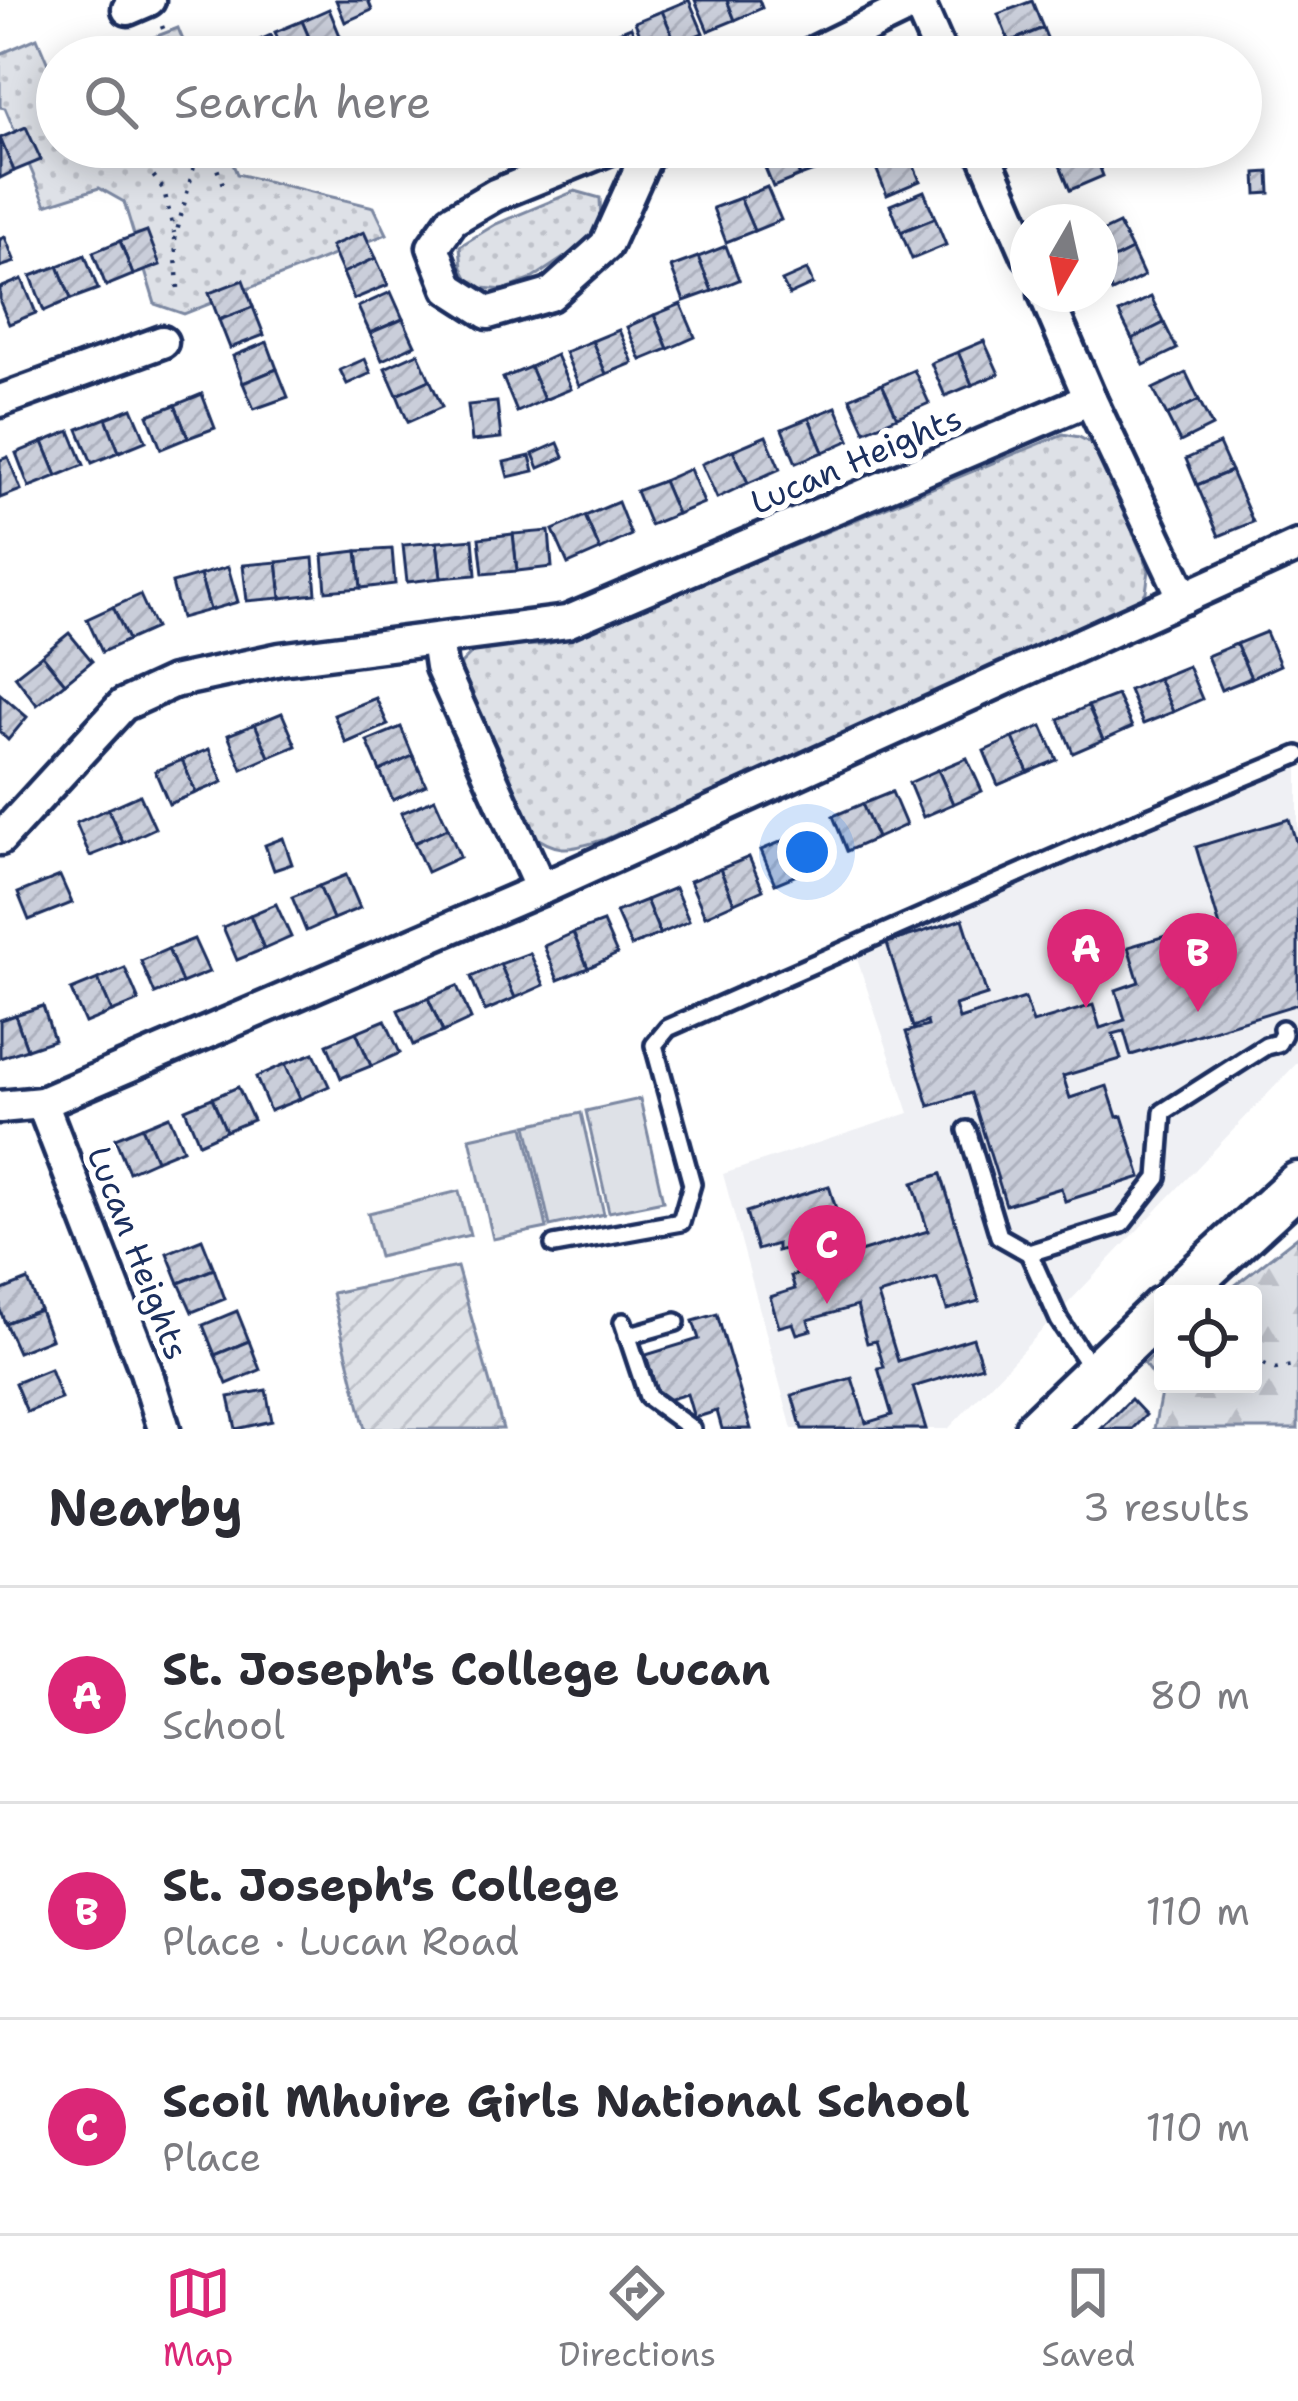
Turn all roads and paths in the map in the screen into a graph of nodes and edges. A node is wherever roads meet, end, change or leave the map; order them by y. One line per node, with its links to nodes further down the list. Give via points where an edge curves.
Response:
1 (918, 1): 2 (street); 3 (street)
2 (848, 36)
3 (933, 36)
4 (148, 168): 12 (path, via 164,190)
5 (194, 168): 12 (path)
6 (217, 168): 10 (path)
7 (561, 168): 8 (street, via 452,220 433,247 449,288 488,313 550,295 605,244)
8 (640, 168)
9 (990, 168): 11 (street)
10 (224, 187)
11 (1010, 214)
12 (176, 238): 13 (path)
13 (178, 288)
14 (1053, 312): 16 (street)
15 (161, 342): 17 (street)
16 (1090, 399): 19 (street); 20 (street, Lucan Heights, via 567,622)
17 (0, 401)
18 (1298, 546): 19 (street)
19 (1184, 598): 23 (street)
20 (437, 640): 22 (street, Lucan Heights, via 280,659 156,689 123,705); 23 (street, via 441,667)
21 (1298, 755): 29 (lane, via 668,1028 654,1045 692,1184 682,1222)
22 (0, 839)
23 (541, 889): 25 (street)
24 (1282, 1029): 30 (lane, via 1278,1043 1163,1112 1158,1178 1122,1223)
25 (42, 1103): 26 (street); 37 (street, Lucan Heights)
26 (0, 1107)
27 (967, 1130): 30 (lane, via 999,1236)
28 (1298, 1184): 31 (main road)
29 (554, 1245)
30 (1029, 1253): 36 (lane, via 1058,1320)
31 (1188, 1285)
32 (1154, 1316): 36 (main road)
33 (676, 1322): 38 (lane, via 625,1329 648,1397)
34 (1262, 1363): 35 (path)
35 (1298, 1365)
36 (1094, 1373): 39 (main road)
37 (164, 1429)
38 (692, 1429)
39 (1037, 1429)

